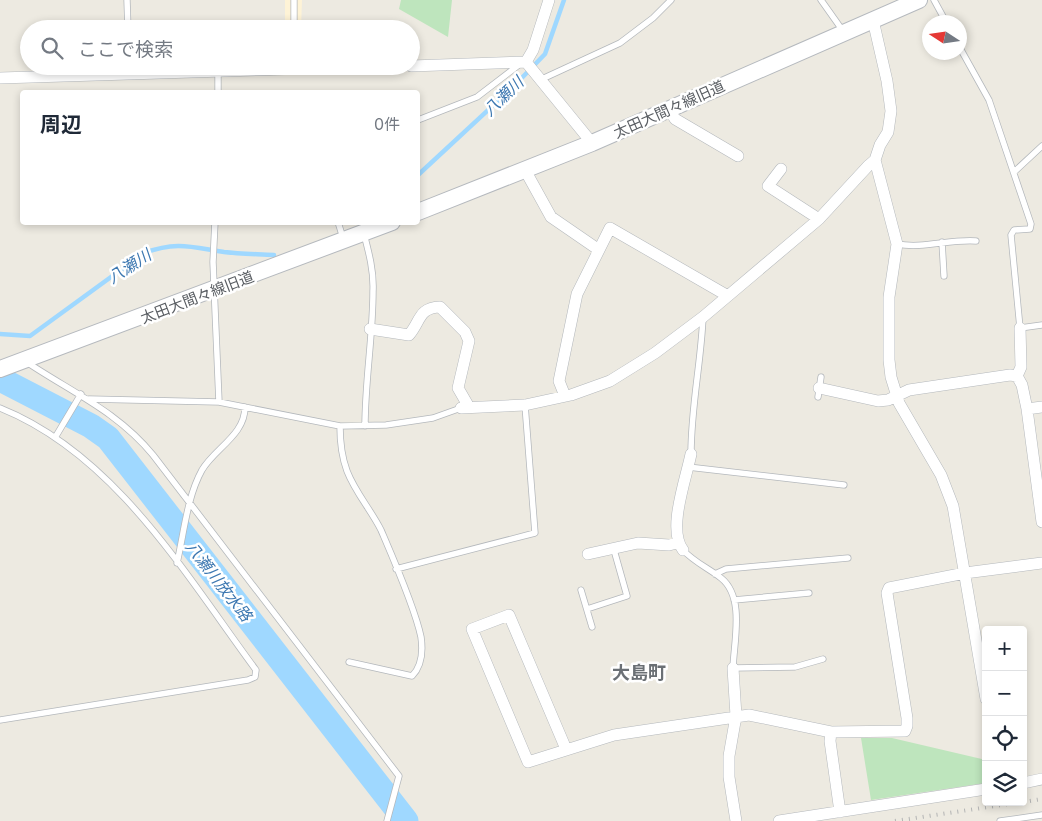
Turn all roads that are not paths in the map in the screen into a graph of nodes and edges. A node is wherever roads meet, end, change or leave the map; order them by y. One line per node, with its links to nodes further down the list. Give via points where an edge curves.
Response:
1 (127, 0): 9 (lane)
2 (294, 0): 10 (lane)
3 (549, 0): 14 (street, via 533,50)
4 (671, 0): 18 (lane, via 620,44)
5 (821, 0): 12 (lane)
6 (919, 0): 11 (street, 太田大間々線旧道)
7 (934, 0): 8 (lane)
8 (942, 15)
9 (128, 20)
10 (294, 20)
11 (872, 20): 12 (street, 太田大間々線旧道); 26 (street, via 891,110 888,132)
12 (844, 32): 21 (street, 太田大間々線旧道)
13 (967, 60): 29 (lane, via 989,100)
14 (524, 62): 15 (street); 18 (street); 22 (lane, via 477,97)
15 (420, 66)
16 (48, 75): 19 (street)
17 (218, 75): 20 (lane)
18 (540, 77): 23 (street)
19 (0, 78)
20 (218, 90)
21 (668, 109): 23 (street, 太田大間々線旧道); 25 (street, via 675,119)
22 (420, 119)
23 (592, 143): 28 (street, 太田大間々線旧道)
24 (1042, 146): 29 (lane)
25 (738, 156)
26 (875, 160): 31 (street); 39 (street)
27 (781, 169): 31 (street, via 768,186)
28 (524, 170): 30 (street, 太田大間々線旧道); 40 (street, via 551,217)
29 (1014, 172): 46 (lane, via 1031,224 1030,229 1014,230 1011,235)
30 (420, 211)
31 (819, 219): 43 (street)
32 (214, 225): 42 (lane)
33 (339, 225): 36 (lane)
34 (385, 225): 35 (street, 太田大間々線旧道)
35 (364, 234): 36 (street, 太田大間々線旧道); 47 (lane, via 373,290)
36 (344, 240): 42 (street, 太田大間々線旧道)
37 (976, 241): 38 (lane)
38 (942, 242): 39 (lane); 41 (lane)
39 (897, 244): 54 (street, via 889,297 889,360)
40 (599, 250): 43 (street, via 610,228); 53 (street, via 577,294 559,381)
41 (944, 276)
42 (214, 291): 48 (street, 太田大間々線旧道); 56 (lane)
43 (728, 296): 44 (street)
44 (703, 317): 53 (street, via 610,381); 66 (lane)
45 (1042, 325): 46 (lane)
46 (1020, 328): 50 (street, via 1021,367)
47 (370, 329): 58 (street, via 409,335 422,313 429,307 440,307 465,332 469,341 458,388); 64 (lane)
48 (20, 362): 49 (street, 太田大間々線旧道); 52 (lane)
49 (0, 369)
50 (1017, 376): 54 (street, via 909,390); 62 (street)
51 (819, 387): 54 (street, via 878,401)
52 (80, 396): 55 (lane); 65 (lane)
53 (565, 396): 57 (street)
54 (897, 396): 79 (street, via 947,488)
55 (88, 399): 56 (lane); 70 (lane, via 142,441)
56 (220, 402): 61 (lane)
57 (525, 405): 58 (street); 78 (lane, via 535,533)
58 (465, 407): 64 (lane, via 433,418)
59 (1042, 407): 62 (street)
60 (0, 408): 65 (lane)
61 (245, 408): 63 (lane); 70 (lane, via 245,415 234,434 202,470)
62 (1027, 409): 69 (street)
63 (340, 426): 64 (lane); 78 (lane, via 340,445 347,470 380,529)
64 (365, 426)
65 (57, 433): 76 (lane, via 117,487)
66 (691, 454): 67 (street)
67 (688, 468): 68 (lane); 72 (street, via 676,528)
68 (844, 485)
69 (1039, 487): 71 (street)
70 (191, 503): 76 (lane); 99 (lane, via 399,776)
71 (1042, 522)
72 (680, 547): 73 (street, via 638,543); 80 (lane, via 693,561)
73 (614, 550): 74 (street); 84 (lane, via 627,596)
74 (588, 554)
75 (848, 558): 80 (lane, via 726,569)
76 (177, 559): 91 (lane, via 256,670 255,677)
77 (1042, 563): 79 (street)
78 (396, 569): 87 (lane, via 421,637 420,664 416,672 412,676)
79 (966, 573): 89 (street); 92 (street, via 889,588 887,592 908,726 905,731)
80 (716, 574): 83 (lane, via 731,589)
81 (582, 590): 84 (lane)
82 (809, 593): 83 (lane)
83 (734, 600): 88 (lane)
84 (587, 609): 85 (lane)
85 (592, 627)
86 (824, 659): 88 (lane, via 794,666)
87 (349, 662)
88 (733, 668): 90 (street)
89 (982, 674)
90 (736, 716): 92 (street, via 766,717); 93 (street, via 614,735); 100 (street, via 729,777)
91 (0, 720)
92 (831, 732): 97 (street)
93 (566, 749): 93 (street, via 509,614 472,628 528,762)
94 (1042, 779): 95 (street)
95 (1027, 782)
96 (982, 790): 97 (street)
97 (840, 812): 101 (street)
98 (1042, 815): 102 (lane)
99 (387, 821)
100 (736, 821)
101 (779, 821)
102 (1000, 821)

